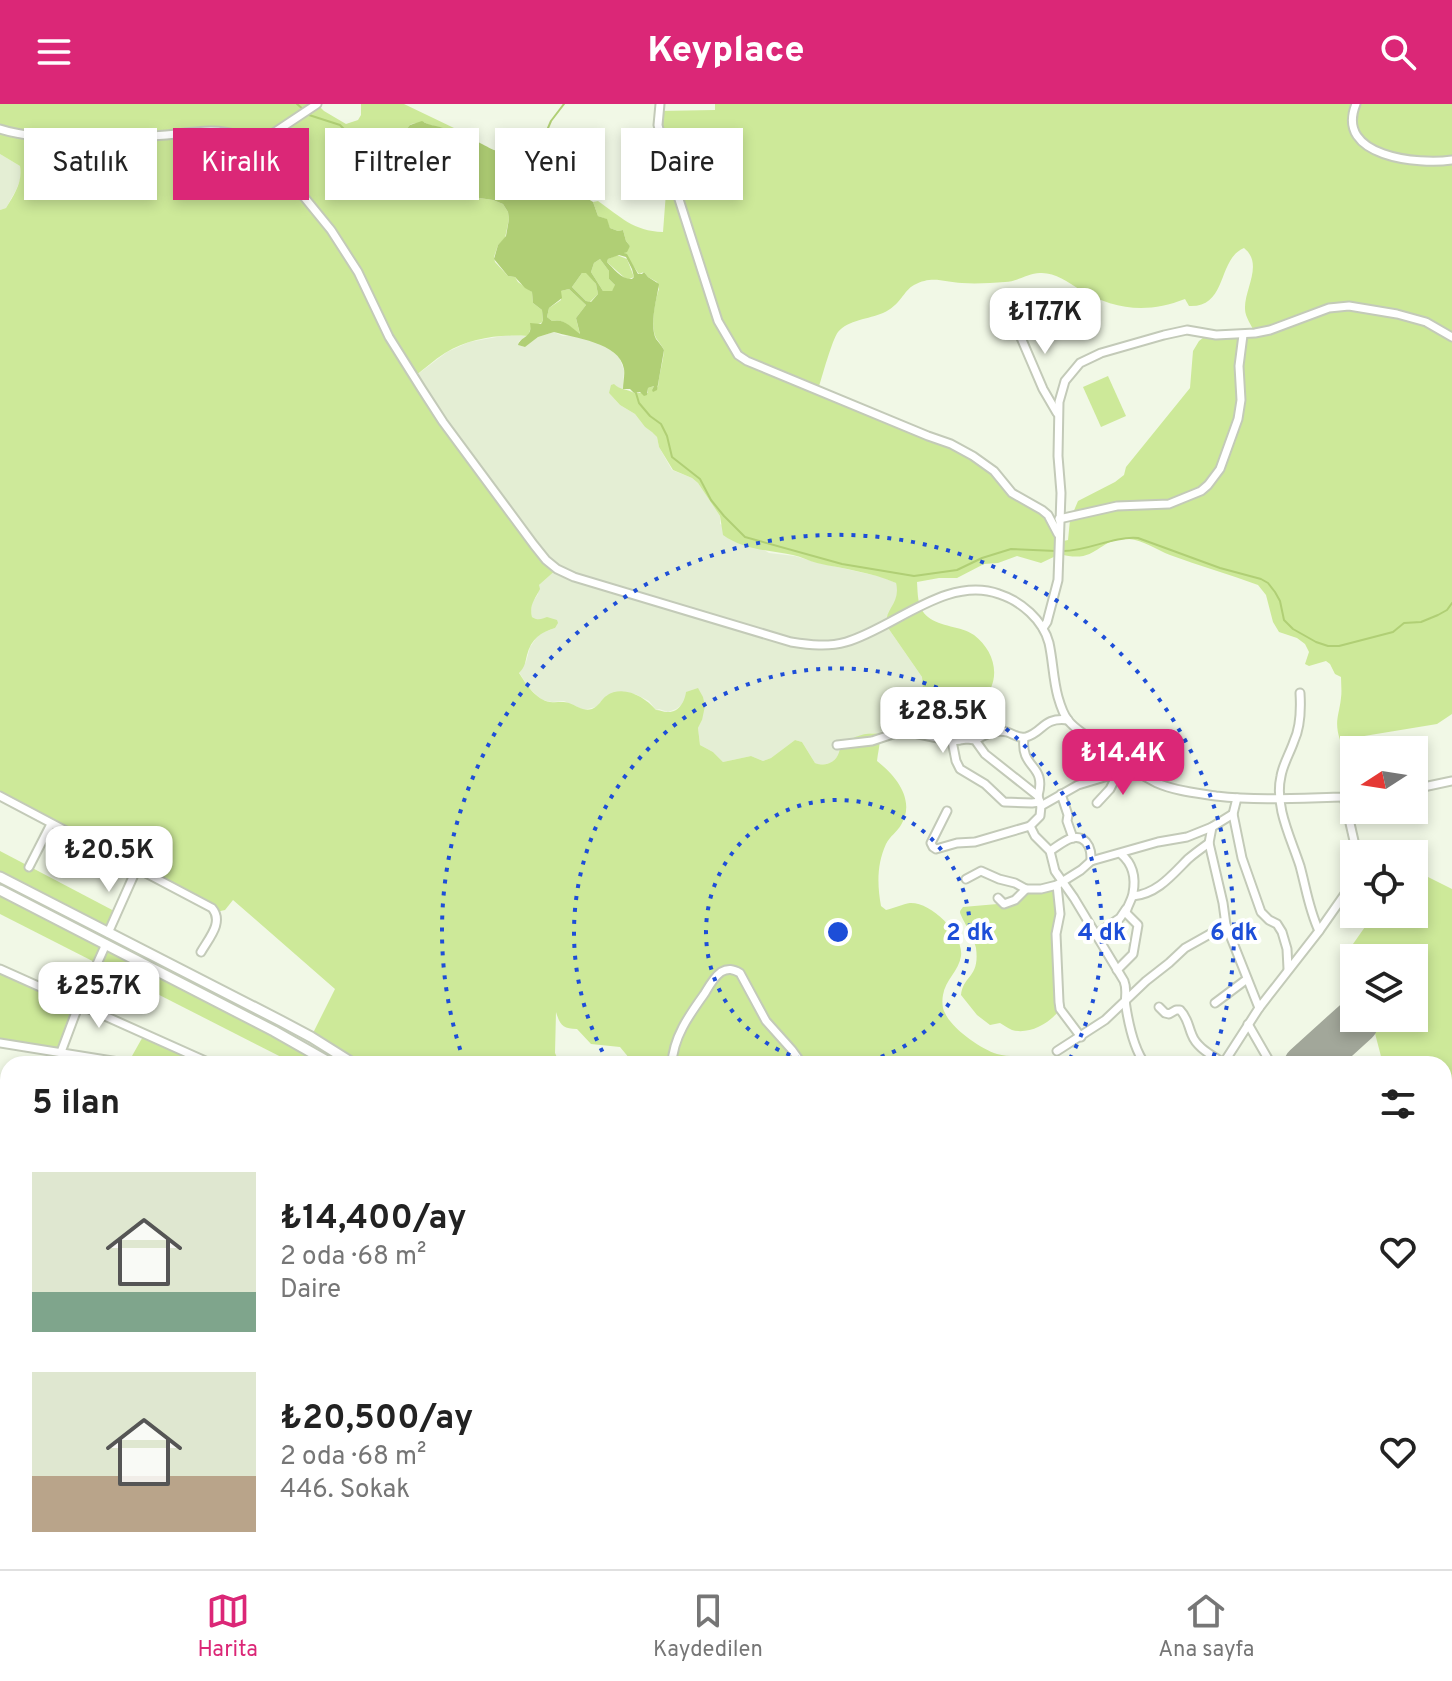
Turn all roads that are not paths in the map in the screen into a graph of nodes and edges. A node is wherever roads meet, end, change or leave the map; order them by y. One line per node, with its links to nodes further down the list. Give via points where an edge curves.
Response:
1 (660, 104): 14 (street, via 658,125 668,165 718,321 738,355 962,450 994,471 1018,498 1048,515)
2 (1356, 104): 7 (street, via 1354,128 1361,143 1378,154)
3 (315, 106): 4 (street)
4 (282, 128)
5 (0, 129): 6 (street, via 72,137)
6 (173, 134)
7 (1452, 160)
8 (307, 200): 15 (street, via 358,272 389,337 443,422 557,569 808,645 862,637 928,603 982,589 1018,603)
9 (1043, 296): 12 (street, via 1028,311 1019,333)
10 (1243, 335): 11 (street, via 1349,306 1426,322); 12 (street, via 1187,330 1101,353 1080,363 1065,381); 13 (street, via 1238,419 1220,469 1208,485 1169,504 1117,506)
11 (1452, 337)
12 (1059, 415): 13 (street)
13 (1059, 519): 14 (street)
14 (1059, 536): 15 (street, via 1058,580)
15 (1043, 628): 17 (street)
16 (1300, 693): 31 (street, via 1299,724 1280,778)
17 (1068, 720): 19 (street, via 1046,722); 23 (street)
18 (960, 727): 20 (street)
19 (1024, 738): 21 (street, via 1001,731); 32 (street, via 1023,754 1040,777)
20 (956, 740): 21 (street); 22 (street, via 909,732); 32 (street, via 960,769 1004,802)
21 (975, 740): 32 (street)
22 (837, 745)
23 (1128, 766): 24 (street); 30 (street, via 1173,789)
24 (1118, 773): 27 (street); 33 (street)
25 (1452, 781): 26 (street)
26 (1428, 786)
27 (1061, 794): 32 (street); 39 (street)
28 (0, 796): 36 (street)
29 (1340, 797): 31 (street)
30 (1237, 798): 31 (street); 35 (street)
31 (1280, 798): 56 (street)
32 (1039, 801): 37 (street, via 1040,816)
33 (1097, 803)
34 (947, 811): 37 (street, via 931,843 936,849)
35 (1233, 814): 38 (street); 62 (street, via 1261,912 1277,924 1285,940)
36 (51, 824): 44 (street); 45 (street)
37 (1030, 826): 41 (street)
38 (1212, 827): 40 (street); 42 (street)
39 (1073, 838): 41 (street); 43 (street, via 1085,841)
40 (1209, 843): 51 (street, via 1172,878); 55 (street)
41 (1050, 851): 48 (street)
42 (1121, 854): 43 (street); 51 (street, via 1132,866)
43 (1091, 861): 48 (street)
44 (29, 867)
45 (137, 868): 57 (street); 60 (street, via 216,912 215,929)
46 (0, 877): 57 (main road)
47 (966, 879): 49 (street, via 981,871)
48 (1059, 883): 49 (street); 58 (street); 71 (street, via 1059,1002)
49 (1026, 889): 52 (street, via 1009,903)
50 (0, 890): 59 (main road)
51 (1133, 896): 54 (street)
52 (998, 898)
53 (1340, 901): 56 (street)
54 (1126, 909): 58 (street); 63 (street, via 1138,923 1137,932 1133,954)
55 (1226, 925): 64 (street); 65 (street, via 1185,948)
56 (1319, 931): 62 (street)
57 (108, 933): 79 (main road)
58 (1096, 934): 63 (street)
59 (106, 944): 67 (street); 75 (main road)
60 (201, 952)
61 (0, 969): 67 (street)
62 (1288, 969): 69 (street)
63 (1117, 970): 65 (street, via 1127,988)
64 (1247, 979): 66 (street); 69 (street)
65 (1125, 1003): 71 (street); 82 (street)
66 (1215, 1003)
67 (79, 1004): 74 (street); 77 (street)
68 (1159, 1007): 83 (street, via 1169,1014 1180,1010 1197,1044)
69 (1259, 1008): 70 (street)
70 (1248, 1024): 84 (street); 85 (street)
71 (1081, 1037): 73 (street)
72 (0, 1043): 74 (street)
73 (1057, 1051)
74 (61, 1052): 76 (street)
75 (315, 1054): 78 (main road)
76 (84, 1056)
77 (194, 1056)
78 (318, 1056)
79 (341, 1056)
80 (674, 1056): 81 (street, via 693,1009 719,973 727,970 740,973 766,1021)
81 (796, 1056)
82 (1140, 1056)
83 (1213, 1056)
84 (1228, 1056)
85 (1266, 1056)

